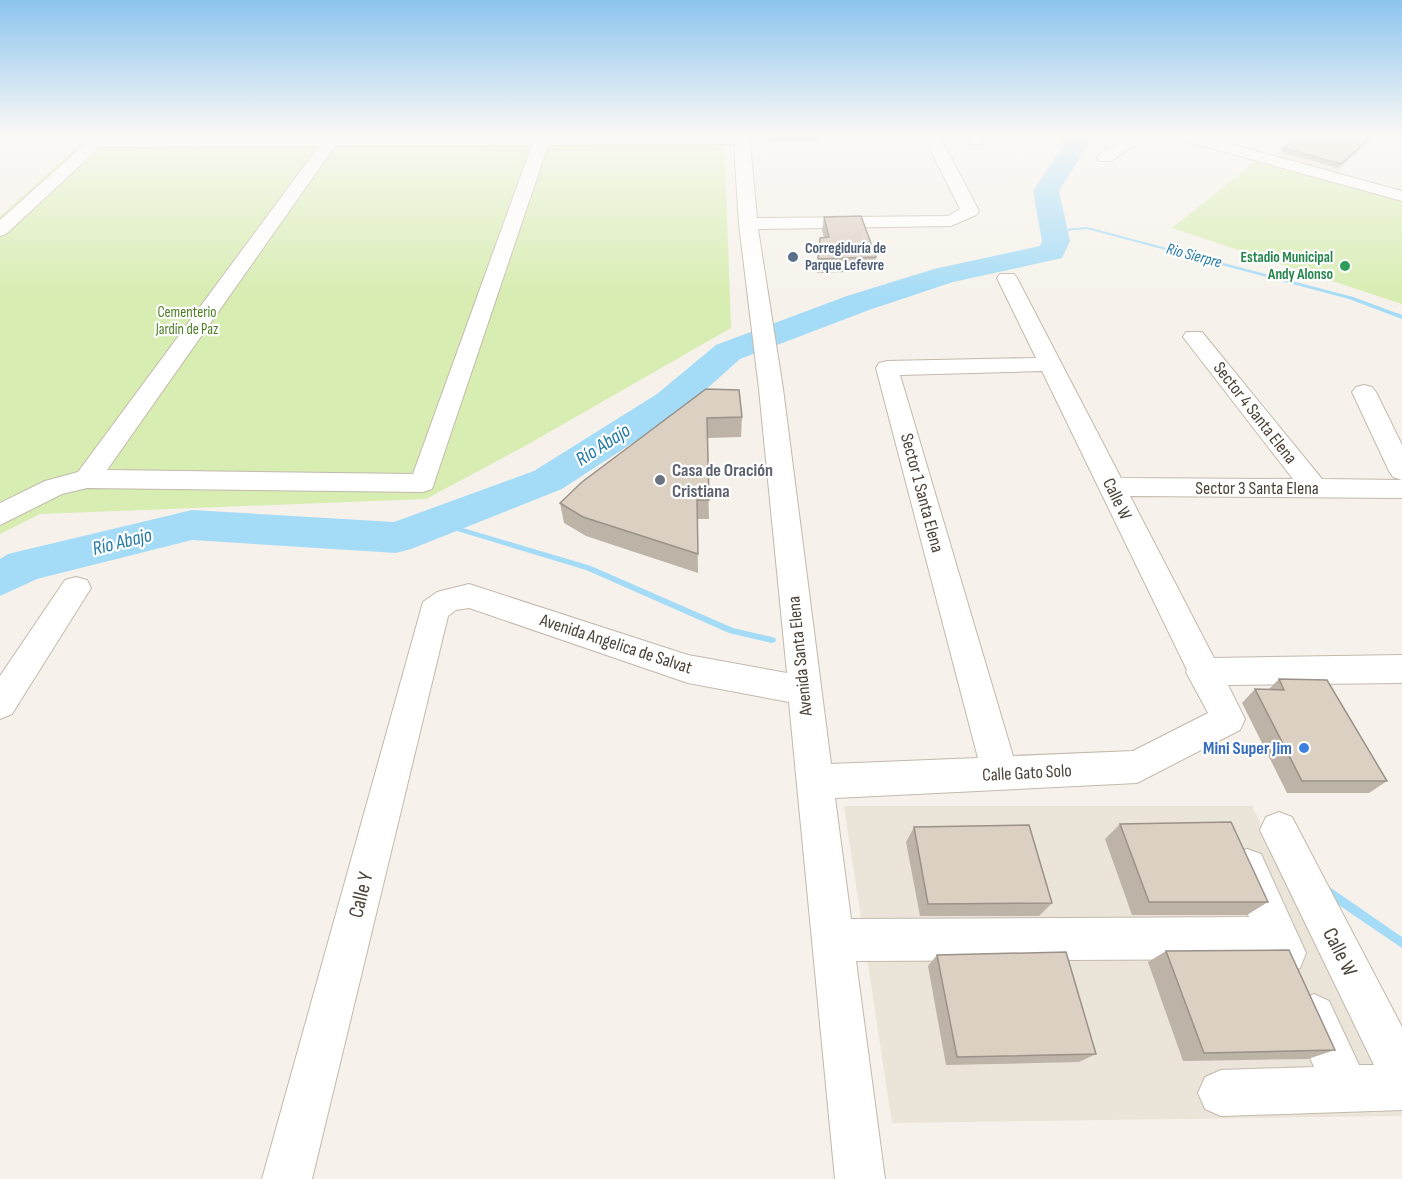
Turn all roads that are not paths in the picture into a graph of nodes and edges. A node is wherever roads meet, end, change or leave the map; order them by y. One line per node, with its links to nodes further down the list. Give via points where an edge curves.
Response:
1 (46, 188): 9 (street)
2 (296, 188): 15 (street)
3 (525, 188): 15 (street, via 423,483)
4 (745, 188): 8 (street, Avenida Santa Elena)
5 (957, 188): 8 (street, via 969,212 951,221)
6 (1373, 188): 7 (street)
7 (1402, 196)
8 (748, 224): 24 (street, Avenida Santa Elena, via 771,389)
9 (0, 230)
10 (1007, 278): 12 (street, Calle W)
11 (1194, 337): 17 (street, Sector 4 Santa Elena)
12 (1050, 364): 16 (street, Calle W); 27 (street, Sector 1 Santa Elena, via 887,368)
13 (1364, 392): 14 (street)
14 (1402, 471)
15 (87, 479): 19 (street, via 54,487)
16 (1111, 487): 17 (street, Sector 3 Santa Elena); 23 (street, Calle W)
17 (1315, 489): 18 (street, Sector 3 Santa Elena)
18 (1402, 489)
19 (0, 515)
20 (76, 588): 25 (street)
21 (434, 610): 24 (street, Avenida Angelica de Salvat, via 448,600 469,596 688,669); 37 (street, Calle Y)
22 (1402, 669): 23 (street)
23 (1203, 672): 26 (street, Calle W)
24 (803, 690): 28 (street, Avenida Santa Elena)
25 (0, 704)
26 (1228, 719): 27 (street, Calle Gato Solo, via 1137,767)
27 (1000, 775): 28 (street, Calle Gato Solo)
28 (814, 782): 32 (street, Avenida Santa Elena)
29 (1279, 830): 33 (street, Calle W)
30 (1233, 837): 31 (street)
31 (1278, 938): 32 (street); 35 (street)
32 (835, 940): 38 (street, Avenida Santa Elena)
33 (1402, 1074)
34 (1402, 1087): 35 (street)
35 (1347, 1090): 36 (street)
36 (1221, 1094)
37 (288, 1179)
38 (860, 1179)

